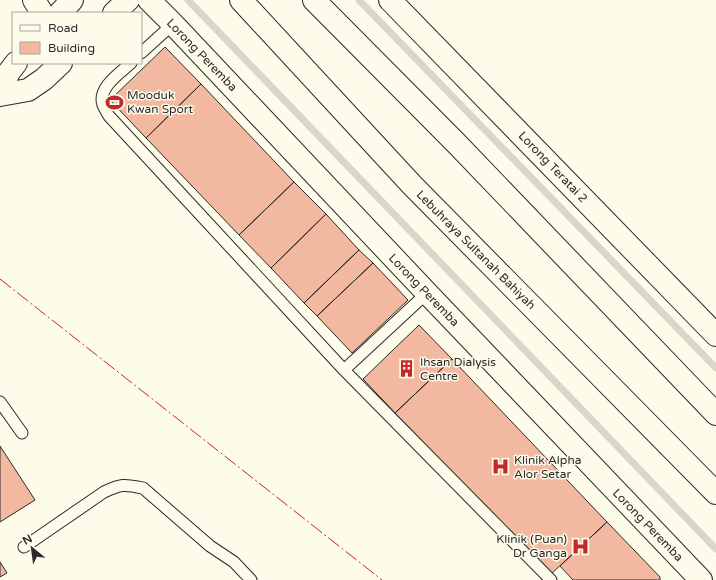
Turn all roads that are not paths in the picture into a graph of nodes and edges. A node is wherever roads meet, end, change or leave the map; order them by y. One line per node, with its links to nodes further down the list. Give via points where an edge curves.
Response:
1 (34, 0): 8 (street)
2 (72, 0): 9 (street)
3 (128, 0): 10 (street)
4 (148, 0): 11 (street, Lorong Peremba)
5 (241, 0): 24 (street, Lebuhraya Sultanah Bahiyah, via 412,185)
6 (314, 0): 22 (street, via 457,144)
7 (390, 0): 19 (street, Lorong Teratai 2)
8 (41, 12)
9 (61, 12)
10 (115, 12)
11 (172, 24): 12 (lane); 18 (street, Lorong Peremba)
12 (142, 52)
13 (15, 64): 16 (street)
14 (60, 64): 17 (street, via 28,90)
15 (130, 64): 20 (lane, via 107,85 102,94 103,104 109,116)
16 (0, 91)
17 (0, 95)
18 (427, 293): 20 (lane); 26 (street, Lorong Peremba)
19 (716, 335)
20 (344, 370): 28 (lane)
21 (0, 402): 23 (lane)
22 (716, 414)
23 (22, 433)
24 (716, 493)
25 (24, 547): 27 (lane, via 104,492 128,484 143,488 210,546 234,562)
26 (697, 579)
27 (251, 580)
28 (551, 580)

